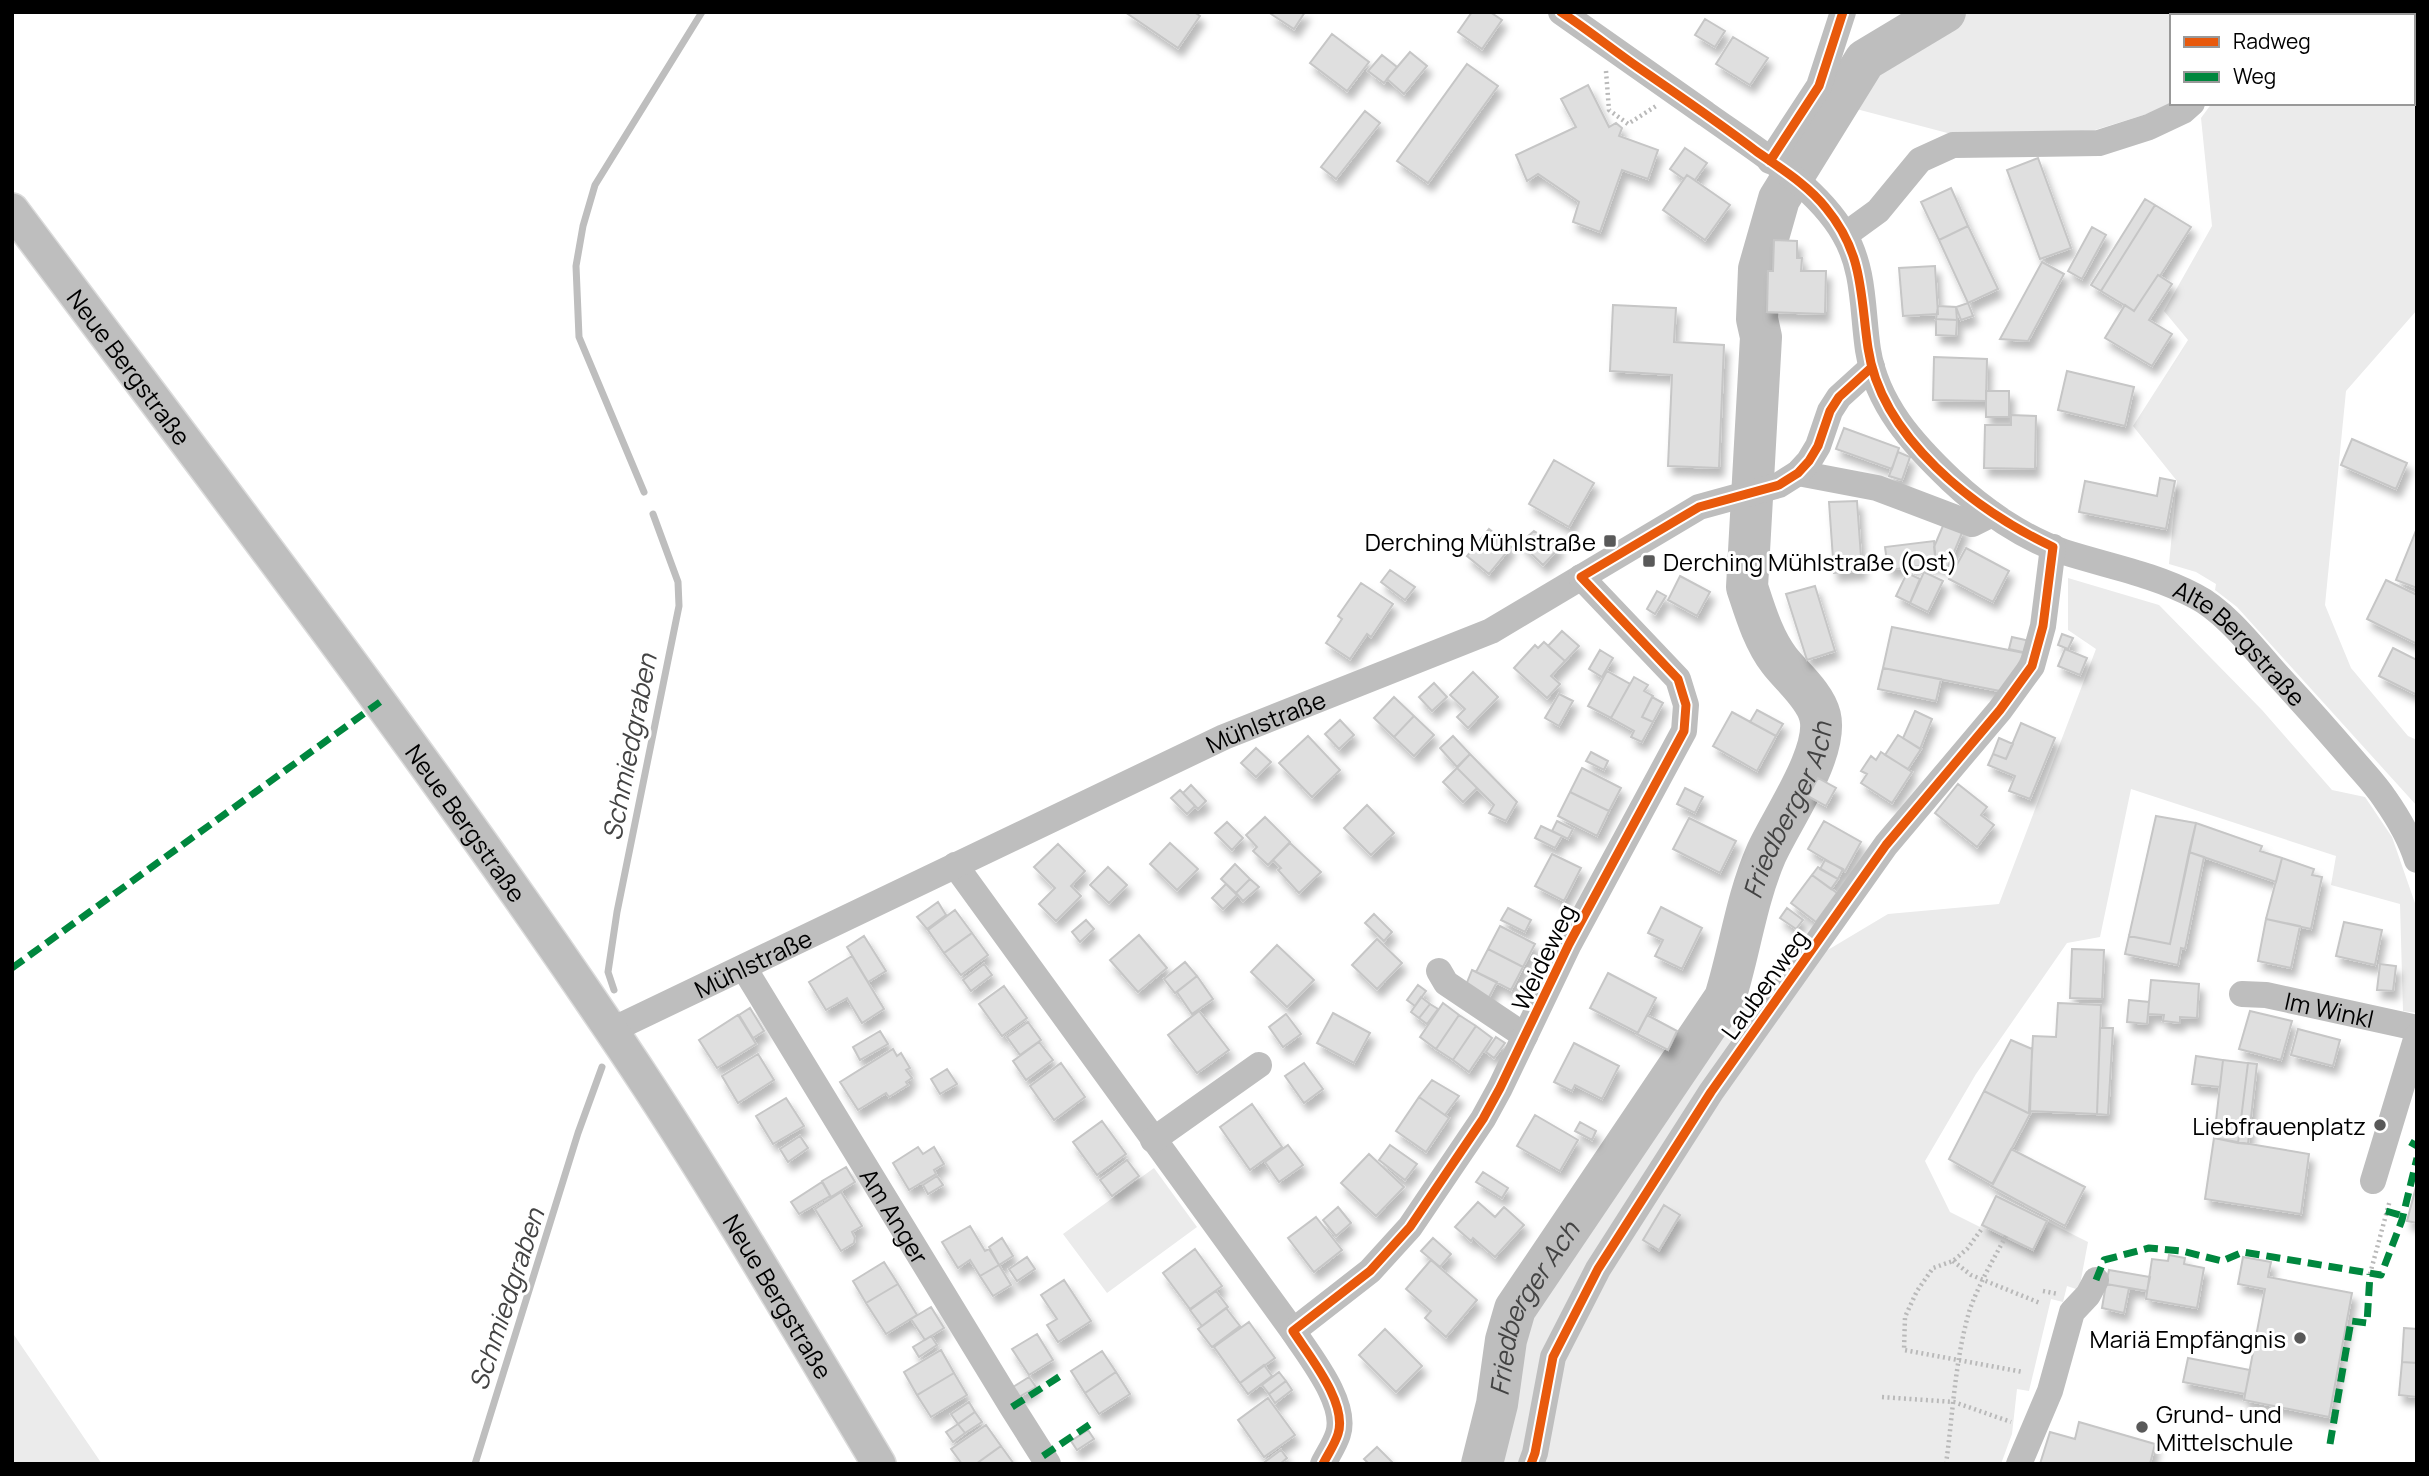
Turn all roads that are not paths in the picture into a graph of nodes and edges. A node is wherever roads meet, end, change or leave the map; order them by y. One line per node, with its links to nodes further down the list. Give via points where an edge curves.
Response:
1 (1561, 12): 4 (street, Alte Bergstraße)
2 (1843, 12): 4 (street, via 1819,86)
3 (2190, 105): 6 (street, via 2149,127 2099,143 1952,145 1920,160 1878,211)
4 (1775, 165): 6 (street, Alte Bergstraße, via 1826,207)
5 (12, 209): 18 (main road, Neue Bergstraße, via 380,702)
6 (1845, 235): 7 (street, Alte Bergstraße, via 1863,292)
7 (1871, 367): 8 (street, Mühlstraße, via 1839,397 1818,446); 9 (street, Alte Bergstraße, via 1895,419 1919,449)
8 (1798, 473): 9 (street, via 1877,488 1972,524); 11 (street, Mühlstraße, via 1779,485 1699,507)
9 (1992, 514): 10 (street, Alte Bergstraße)
10 (2053, 547): 12 (street, Alte Bergstraße, via 2146,574 2198,597 2227,620 2384,796 2410,838); 29 (street, Laubenweg, via 2043,626 2032,666 1886,845 1711,1092 1598,1269 1553,1357)
11 (1581, 577): 13 (street, Mühlstraße, via 1492,631 1224,737); 19 (street, Weideweg, via 1678,679 1686,705 1684,731 1569,944)
12 (2417, 860)
13 (955, 864): 14 (street, Mühlstraße); 22 (street)
14 (744, 968): 18 (street, Mühlstraße); 27 (street, Am Anger)
15 (1439, 971): 19 (street, via 1446,983)
16 (2242, 994): 17 (street, Im Winkl, via 2266,995)
17 (2417, 1028)
18 (612, 1030): 26 (main road, Neue Bergstraße, via 736,1224)
19 (1525, 1036): 25 (street, Weideweg, via 1483,1119 1410,1227 1370,1271)
20 (2417, 1036): 23 (street)
21 (1259, 1065): 22 (street)
22 (1153, 1139): 25 (street)
23 (2373, 1181)
24 (2096, 1280): 30 (street, via 2072,1311 2050,1391)
25 (1293, 1331): 28 (street, via 1333,1394 1339,1420 1339,1434)
26 (879, 1464)
27 (1048, 1464)
28 (1323, 1464)
29 (1531, 1464)
30 (2019, 1464)

